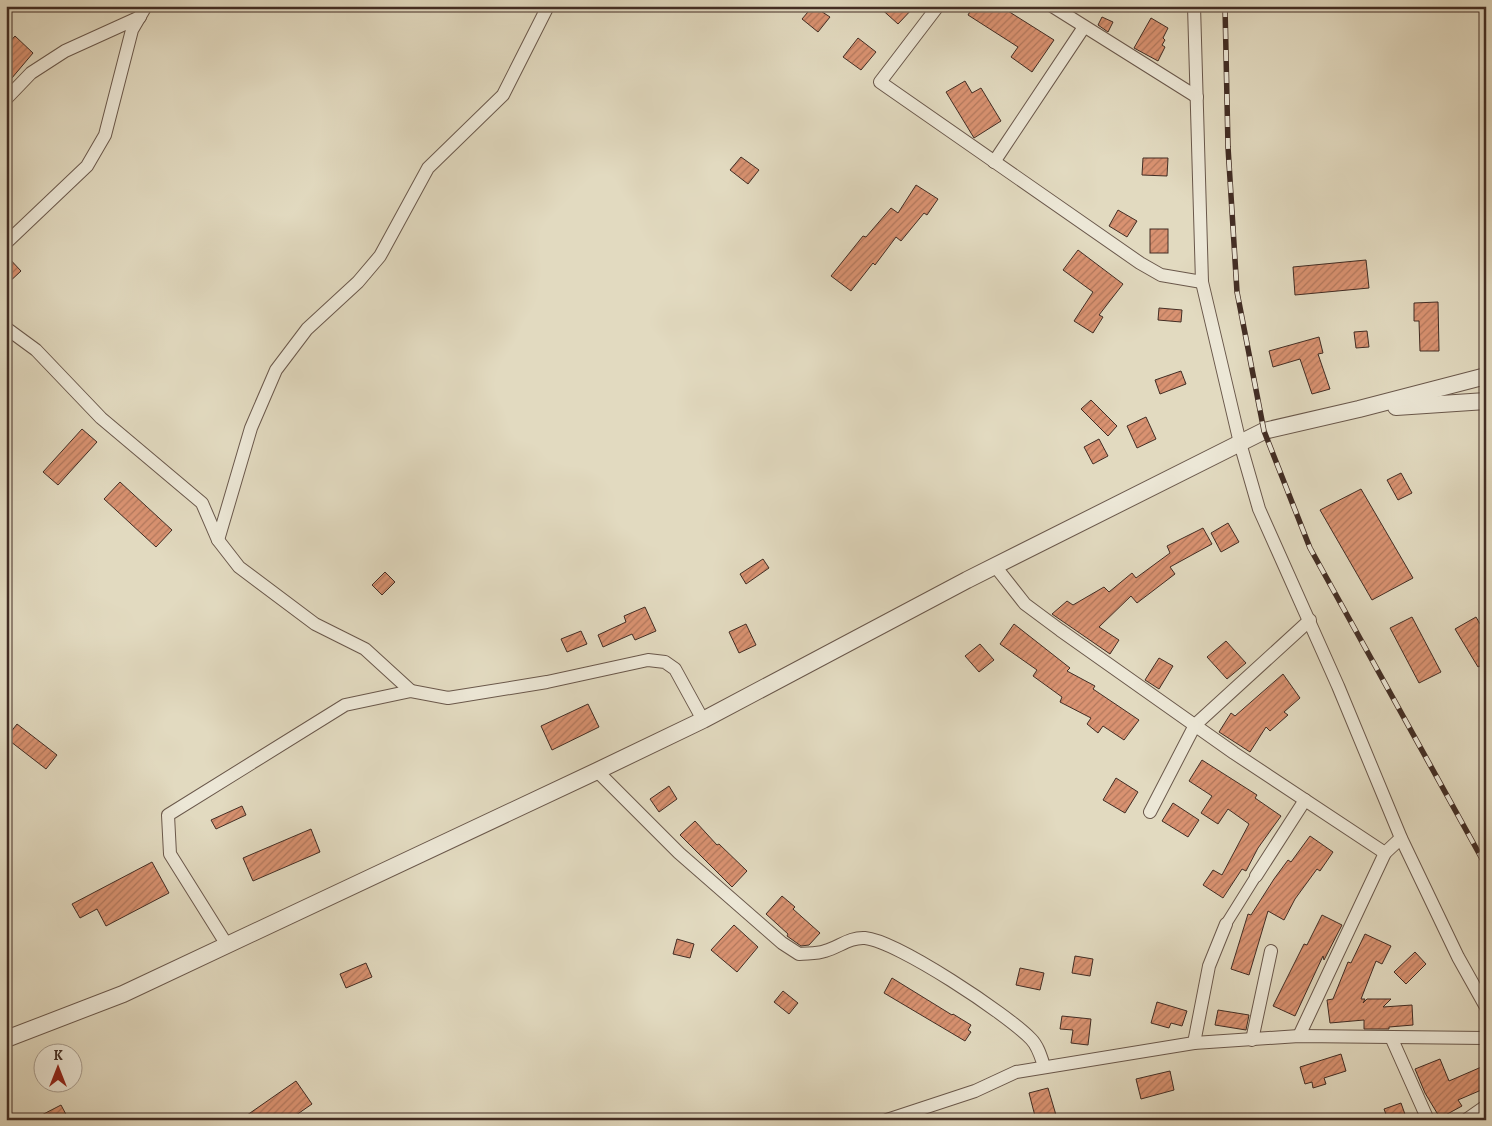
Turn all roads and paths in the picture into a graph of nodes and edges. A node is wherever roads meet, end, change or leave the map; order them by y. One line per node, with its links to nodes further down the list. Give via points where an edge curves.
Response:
1 (548, 6): 17 (street, via 503,94 428,168 380,256 358,282 307,329 276,370 251,428)
2 (938, 6): 9 (street, via 880,82)
3 (1052, 6): 6 (street)
4 (1194, 6): 7 (street)
5 (143, 12): 8 (street, via 31,73); 10 (street, via 132,30 105,135 87,166)
6 (1084, 27): 7 (street); 9 (street)
7 (1197, 97): 11 (street)
8 (6, 99)
9 (994, 162): 11 (street, via 1161,276)
10 (6, 243)
11 (1202, 282): 16 (street)
12 (6, 328): 17 (street, via 36,350 100,418 202,503)
13 (1486, 376): 15 (street)
14 (1486, 401): 15 (street)
15 (1359, 409): 16 (street, via 1264,431)
16 (1240, 442): 18 (street); 19 (street, via 1259,509)
17 (218, 540): 20 (street, via 239,567 315,624 365,649)
18 (995, 566): 21 (street); 22 (street, via 1025,604)
19 (1310, 620): 22 (street); 26 (street)
20 (411, 691): 21 (street, via 448,698 548,682 648,660 665,662 675,669); 30 (street, via 345,705 168,815 170,854)
21 (703, 720): 23 (street)
22 (1195, 725): 24 (street); 25 (street)
23 (597, 772): 30 (street); 39 (street, via 679,853 782,943 799,954 827,951 857,938 889,946 999,1012 1032,1040)
24 (1305, 800): 27 (street); 28 (street)
25 (1150, 812)
26 (1401, 838): 27 (street); 32 (street, via 1458,957)
27 (1385, 853): 33 (street)
28 (1256, 876): 29 (street)
29 (1226, 924): 38 (street, via 1209,966)
30 (227, 945): 36 (street, via 123,994)
31 (1271, 951): 37 (street)
32 (1486, 1006)
33 (1298, 1036): 34 (street); 37 (street)
34 (1392, 1037): 35 (street); 42 (street)
35 (1486, 1038)
36 (6, 1039)
37 (1252, 1040): 38 (street)
38 (1194, 1043): 39 (street)
39 (1044, 1066): 41 (street, via 1016,1072 975,1092)
40 (1486, 1106): 43 (street)
41 (887, 1120)
42 (1428, 1120)
43 (1466, 1120)

